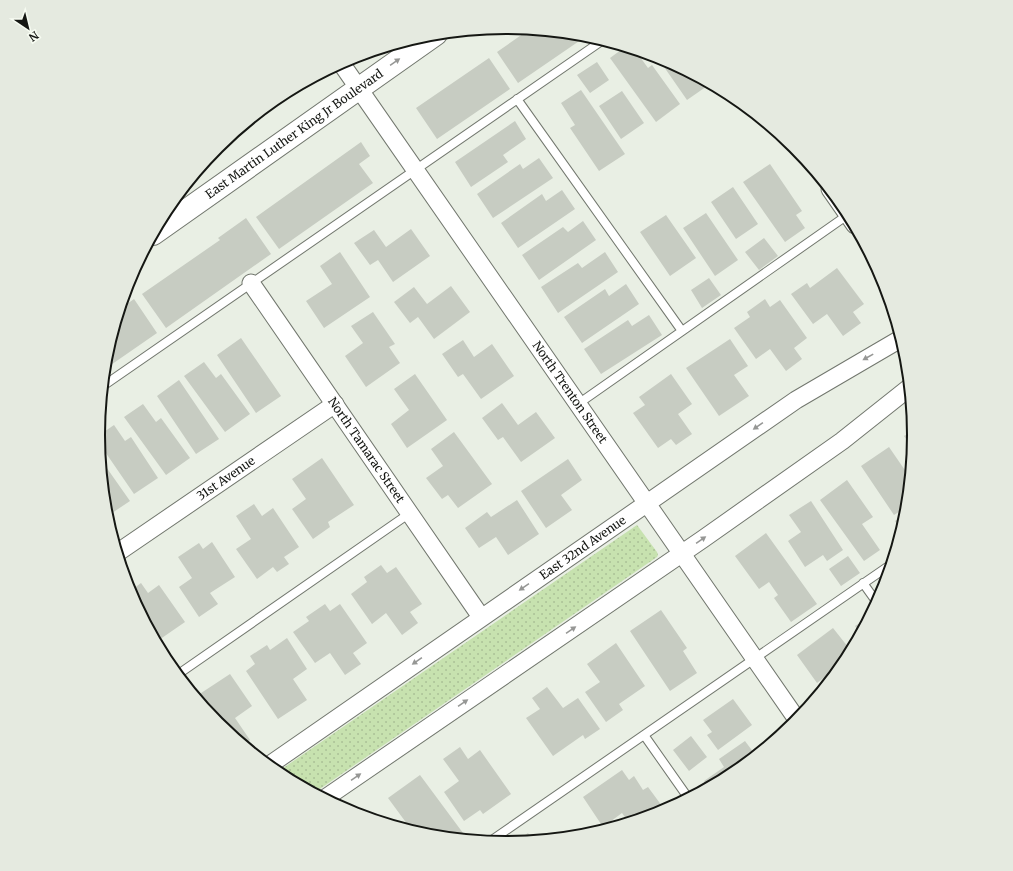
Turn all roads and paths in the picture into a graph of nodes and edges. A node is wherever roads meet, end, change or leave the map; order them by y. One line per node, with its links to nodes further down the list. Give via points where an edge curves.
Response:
1 (423, 43): 4 (main road, East Martin Luther King Jr Boulevard, one-way to 1)
2 (596, 45): 5 (lane)
3 (345, 68): 4 (street, North Trenton Street)
4 (358, 88): 6 (street, North Trenton Street); 7 (main road, East Martin Luther King Jr Boulevard)
5 (517, 99): 6 (lane); 10 (lane)
6 (415, 170): 9 (lane); 15 (street, North Trenton Street)
7 (167, 221)
8 (845, 221): 10 (lane)
9 (251, 283): 12 (lane); 14 (street, North Tamarac Street)
10 (682, 331): 15 (lane)
11 (896, 341): 16 (street, East 32nd Avenue, one-way to 16, via 796,400)
12 (108, 382)
13 (906, 391): 19 (street, one-way to 13, via 842,441)
14 (335, 404): 17 (street, North Tamarac Street); 18 (street, 31st Avenue)
15 (578, 404): 16 (street, North Trenton Street)
16 (647, 504): 19 (street, North Trenton Street); 23 (street, East 32nd Avenue, one-way to 23)
17 (410, 513): 23 (street, North Tamarac Street); 25 (lane)
18 (122, 550)
19 (682, 554): 24 (street, North Trenton Street); 30 (street, one-way to 19)
20 (886, 568): 21 (lane)
21 (863, 583): 22 (lane); 24 (lane)
22 (873, 598)
23 (481, 616): 28 (street, East 32nd Avenue, one-way to 28)
24 (754, 659): 26 (street, North Trenton Street); 27 (lane)
25 (182, 672)
26 (794, 715)
27 (644, 735): 29 (lane); 31 (lane)
28 (273, 762)
29 (686, 795)
30 (329, 796)
31 (497, 837)

